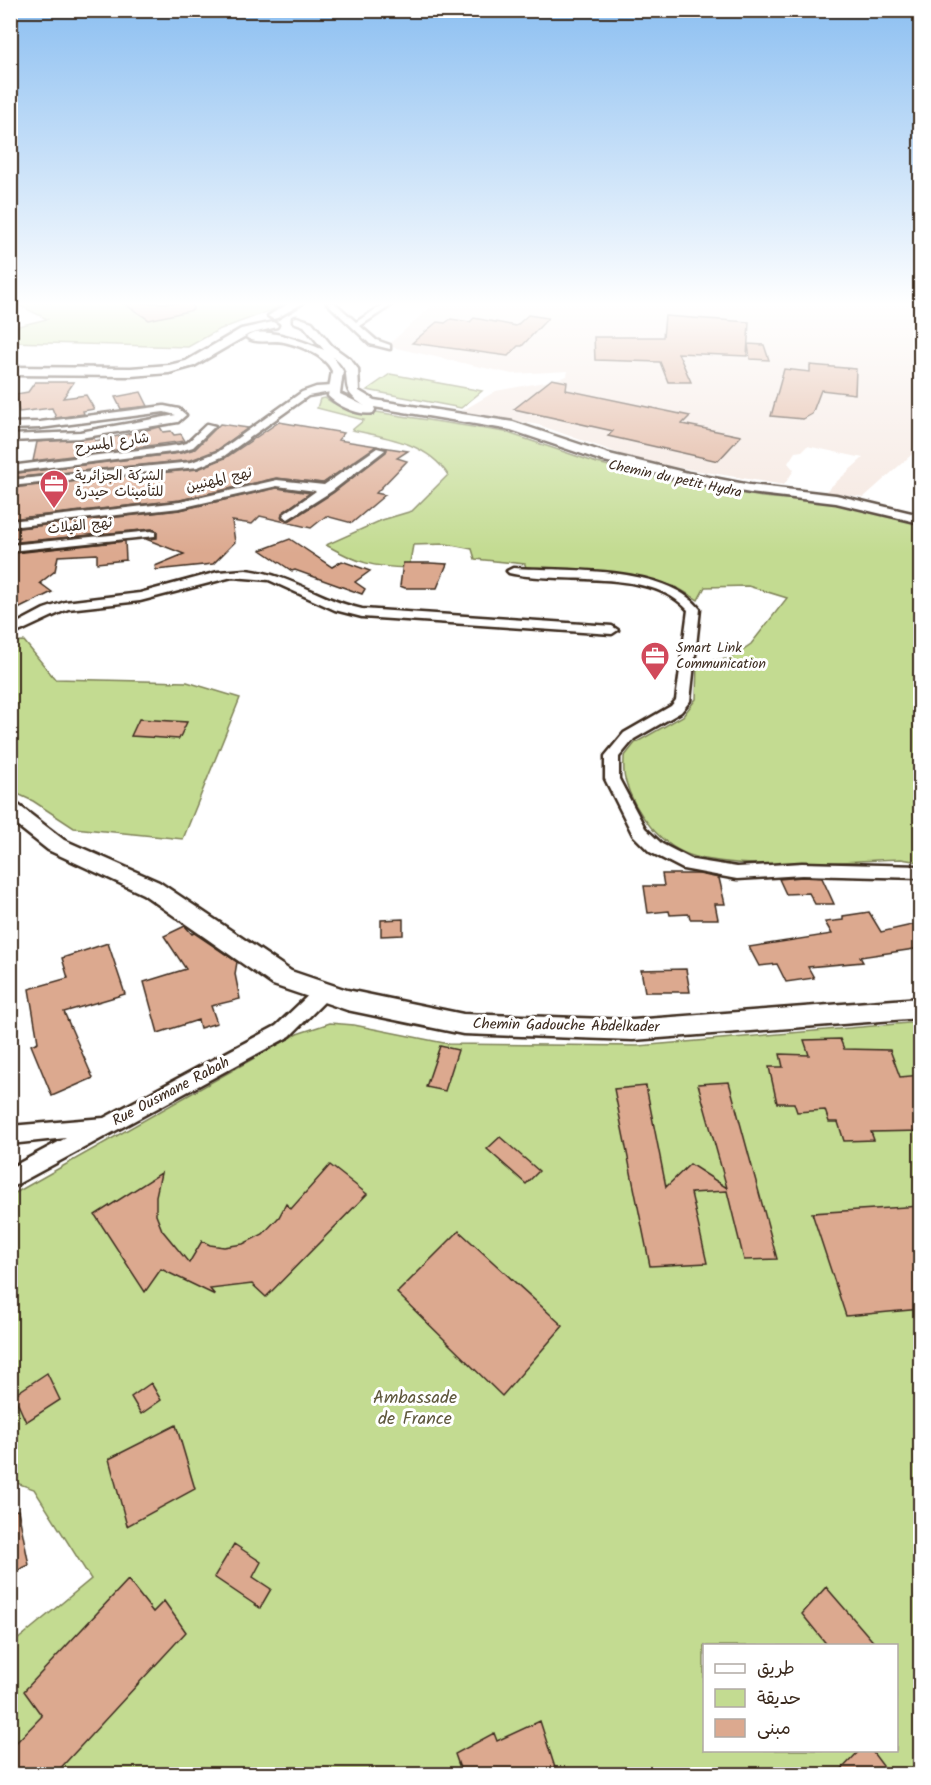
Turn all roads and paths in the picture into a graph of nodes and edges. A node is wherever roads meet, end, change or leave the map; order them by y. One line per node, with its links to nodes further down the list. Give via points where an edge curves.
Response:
1 (353, 386): 10 (main road, Chemin du petit Hydra, via 356,395 370,403 513,426 605,457 688,477)
2 (333, 389): 8 (street, via 305,394 221,454 194,465); 10 (main road, Chemin du petit Hydra, via 334,396 354,407 510,431 597,463 658,478 751,495 811,501)
3 (10, 426): 5 (street, via 164,409 181,416 80,435)
4 (210, 426): 7 (street, شارع المسرح, via 190,445 180,448)
5 (10, 438)
6 (380, 450): 9 (street)
7 (10, 469)
8 (10, 483)
9 (328, 489): 11 (street); 13 (street, نهج المهنيين, via 277,483 180,505)
10 (836, 499): 12 (main road, Chemin du petit Hydra)
11 (288, 516)
12 (921, 519)
13 (10, 524)
14 (152, 534): 15 (street, نهج الفيلات)
15 (10, 548)
16 (513, 571): 20 (street, via 658,585 682,596 694,609 683,700 676,709 629,736 612,756 612,779 639,831 656,848 689,865 737,873 802,869)
17 (612, 630): 18 (street, via 362,613 338,608 287,582 241,572 217,574 126,600 73,604 54,609)
18 (10, 632)
19 (10, 809): 21 (main road, Chemin Gadouche Abdelkader, via 56,845 152,888 282,978)
20 (921, 872)
21 (323, 992): 22 (main road, Chemin Gadouche Abdelkader, via 463,1024 633,1030); 23 (street, Rue Ousmane Rabah, via 283,1031)
22 (921, 1008)
23 (110, 1125): 24 (street); 25 (street, Rue Ousmane Rabah)
24 (10, 1135)
25 (10, 1179)

